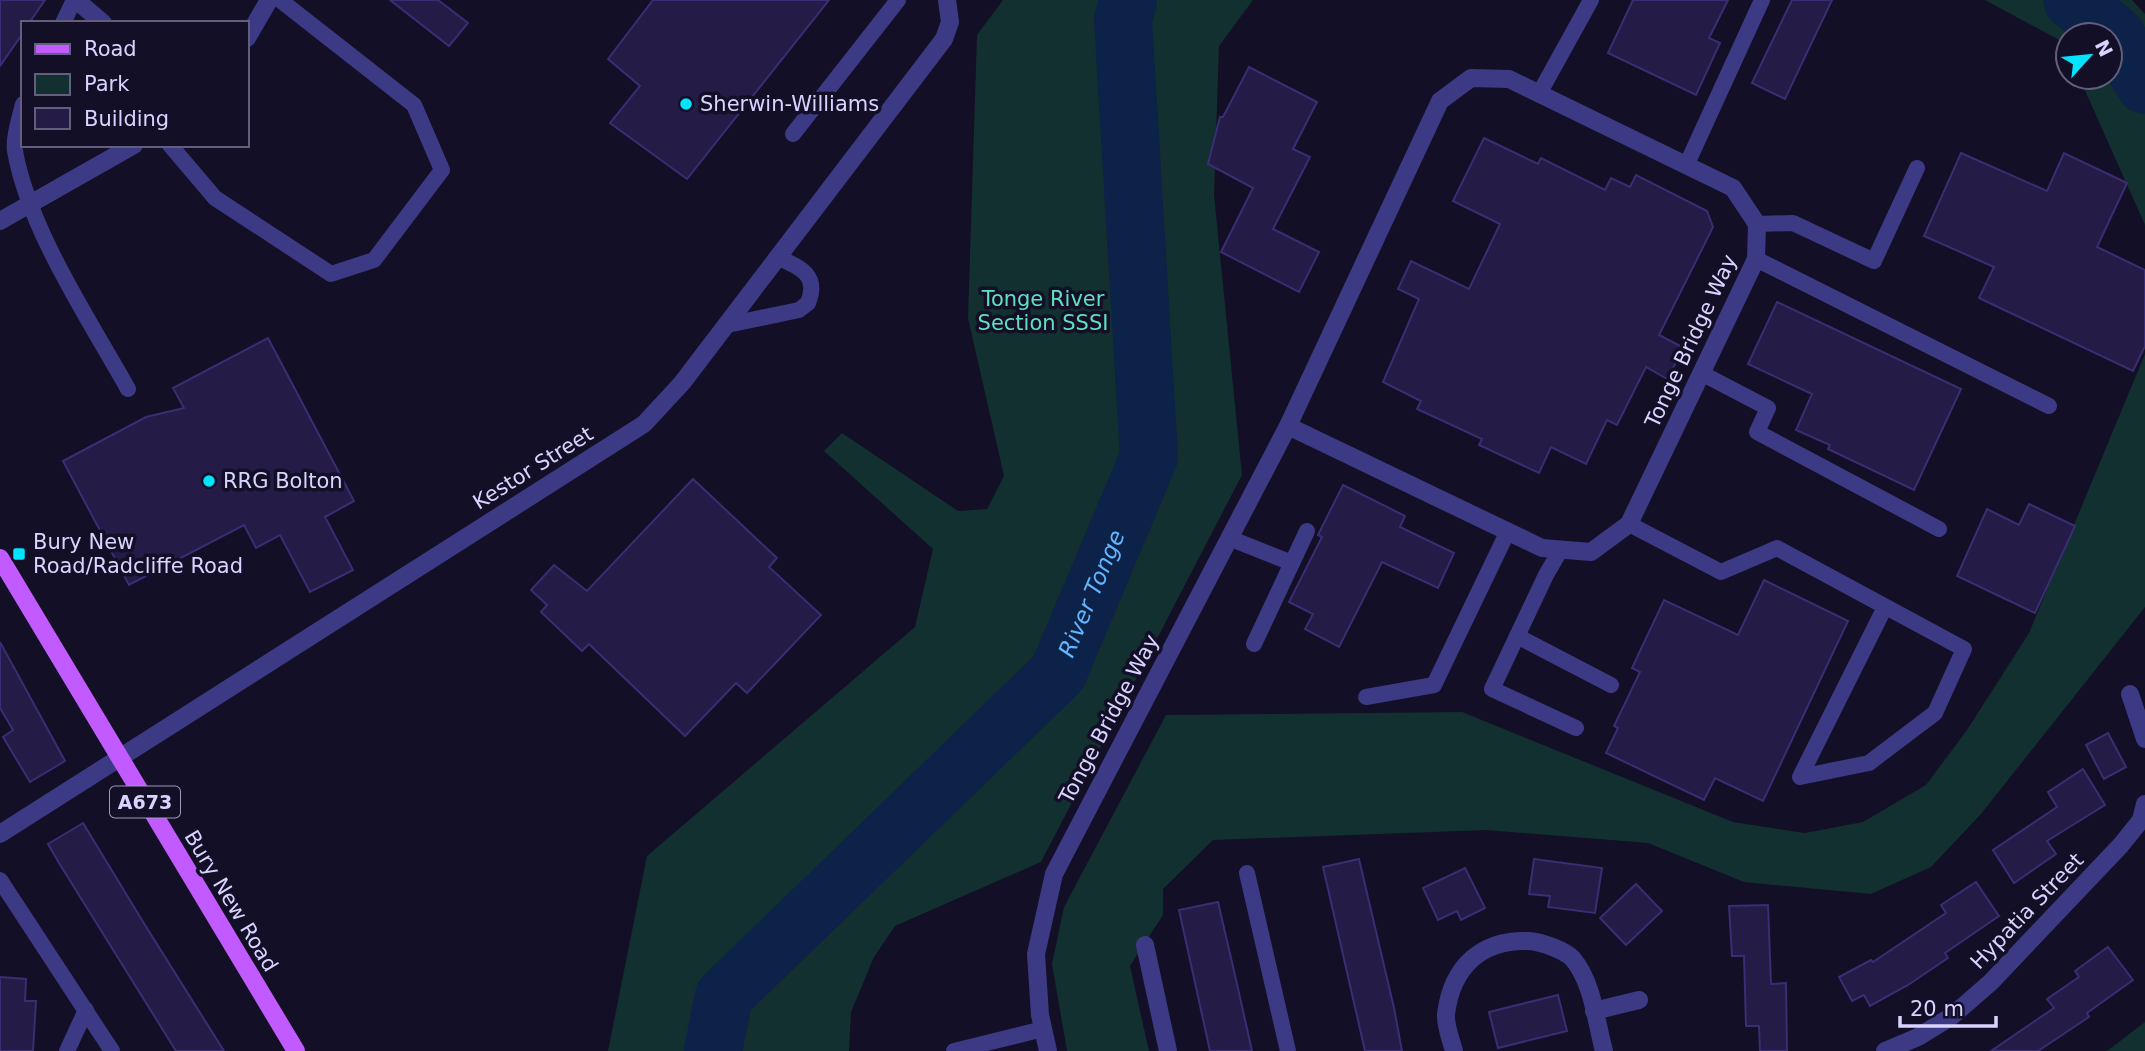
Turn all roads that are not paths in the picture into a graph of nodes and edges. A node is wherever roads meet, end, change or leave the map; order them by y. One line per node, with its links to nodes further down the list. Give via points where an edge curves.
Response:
1 (75, 0): 8 (lane); 9 (street)
2 (269, 0): 10 (street)
3 (280, 0): 15 (lane, via 414,105 442,170 407,220 374,260 331,274 215,198)
4 (898, 0): 13 (lane)
5 (947, 0): 21 (street, Kestor Street, via 950,22 944,39)
6 (1591, 0): 11 (lane)
7 (1762, 0): 16 (lane)
8 (64, 21)
9 (101, 21)
10 (248, 36)
11 (1539, 94): 16 (street, Tonge Bridge Way); 27 (street, Tonge Bridge Way, via 1509,79 1471,78 1440,101)
12 (21, 114): 18 (lane, via 14,149)
13 (793, 134)
14 (131, 147): 18 (street)
15 (172, 147)
16 (1686, 166): 20 (street, Tonge Bridge Way, via 1733,188)
17 (1917, 168): 20 (lane, via 1874,261 1793,223)
18 (31, 204): 19 (street); 25 (lane, via 64,276)
19 (0, 221)
20 (1757, 224): 22 (street, Tonge Bridge Way)
21 (779, 258): 23 (street, Kestor Street); 23 (lane, via 808,274 812,283 808,303 799,310)
22 (1756, 259): 24 (street, Tonge Bridge Way); 26 (lane)
23 (727, 325): 45 (street, Kestor Street, via 644,424)
24 (1702, 373): 28 (street, Tonge Bridge Way); 29 (lane, via 1768,408 1757,432)
25 (128, 389)
26 (2049, 406)
27 (1288, 426): 31 (street, Tonge Bridge Way); 32 (street, Tonge Bridge Way)
28 (1629, 524): 33 (street, Tonge Bridge Way, via 1591,552); 36 (lane, via 1721,572 1777,548)
29 (1939, 529)
30 (1307, 531): 35 (lane)
31 (1508, 531): 33 (street, Tonge Bridge Way, via 1542,548); 41 (lane, via 1434,685)
32 (1229, 538): 35 (lane); 54 (street, Tonge Bridge Way, via 1054,874 1036,954)
33 (1561, 549): 37 (lane)
34 (0, 559): 45 (main road, Bury New Road / A673)
35 (1292, 564): 38 (lane)
36 (1885, 607): 36 (lane, via 1964,649 1935,713 1869,763 1800,776)
37 (1517, 636): 39 (lane); 43 (lane, via 1492,688)
38 (1254, 644)
39 (1611, 685)
40 (2130, 694): 42 (street)
41 (1366, 697)
42 (2142, 719): 44 (street)
43 (1576, 727)
44 (2145, 740)
45 (117, 757): 47 (street, Kestor Street); 56 (main road, Bury New Road / A673)
46 (2145, 803): 65 (street, Hypatia Street, via 2141,820 2122,845 1991,982 1952,1016)
47 (0, 834)
48 (1247, 873): 62 (lane)
49 (0, 880): 52 (lane)
50 (1144, 945): 61 (street)
51 (1639, 1000): 53 (street)
52 (86, 1010): 57 (lane); 58 (lane)
53 (1594, 1011): 63 (street, via 1586,982 1572,957 1538,942 1505,940 1476,953 1455,980 1446,1016); 64 (street)
54 (1043, 1029): 55 (lane); 60 (street, Tonge Bridge Way)
55 (986, 1046): 59 (lane)
56 (290, 1049)
57 (67, 1051)
58 (112, 1051)
59 (954, 1051)
60 (1048, 1051)
61 (1168, 1051)
62 (1288, 1051)
63 (1454, 1051)
64 (1604, 1051)
65 (1885, 1051)

